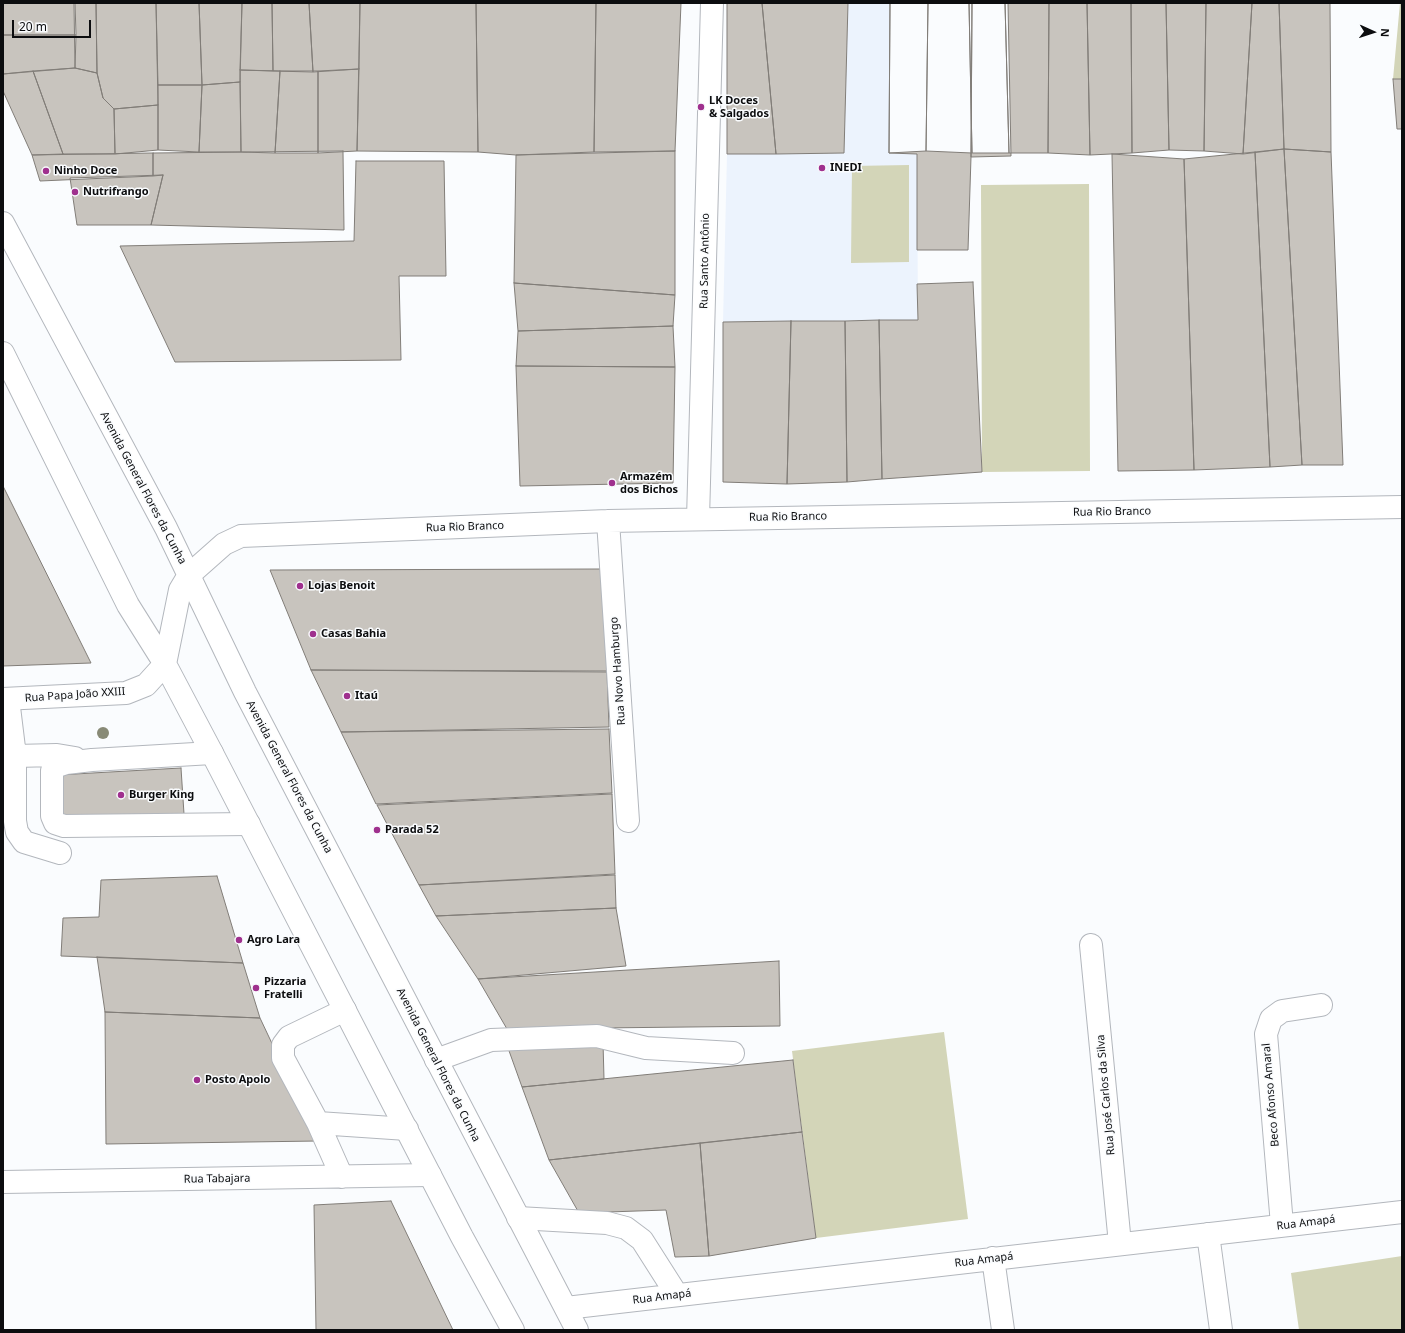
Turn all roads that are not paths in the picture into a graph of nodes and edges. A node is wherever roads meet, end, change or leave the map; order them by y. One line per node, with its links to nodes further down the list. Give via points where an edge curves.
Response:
1 (712, 3): 5 (street, Rua Santo Antônio)
2 (3, 223): 7 (street, Avenida General Flores da Cunha)
3 (3, 353): 8 (street, via 128,605)
4 (1402, 507): 5 (street, Rua Rio Branco)
5 (698, 519): 6 (street, Rua Rio Branco)
6 (608, 521): 7 (street, Rua Rio Branco, via 241,536 224,544); 13 (street, Rua Novo Hamburgo)
7 (189, 575): 8 (street, via 180,590); 20 (street, Avenida General Flores da Cunha, via 245,692)
8 (165, 664): 9 (street, Rua Papa João XXIII, via 146,684 126,693); 10 (street)
9 (6, 699): 11 (street)
10 (212, 753): 12 (street); 14 (street)
11 (15, 756): 12 (street, via 57,756); 15 (street, via 17,832 24,842)
12 (92, 760): 14 (street, via 66,763 52,771 52,816 55,823 64,826)
13 (628, 821)
14 (249, 824): 18 (street)
15 (60, 854)
16 (1092, 945): 30 (street, Rua José Carlos da Silva)
17 (1321, 1005): 28 (street, Beco Afonso Amaral, via 1282,1011 1270,1019 1266,1034)
18 (345, 1010): 21 (street, via 290,1037 283,1045 283,1058); 22 (street)
19 (733, 1053): 20 (street, via 646,1048 597,1036 491,1040)
20 (436, 1060): 27 (street, Avenida General Flores da Cunha)
21 (318, 1123): 22 (street); 24 (street)
22 (407, 1129): 23 (street)
23 (430, 1175): 24 (street, Rua Tabajara); 34 (street)
24 (342, 1177): 25 (street, Rua Tabajara)
25 (3, 1182)
26 (1402, 1212): 28 (street, Rua Amapá)
27 (518, 1218): 32 (street, via 607,1223 626,1228 642,1240); 33 (street, Avenida General Flores da Cunha)
28 (1282, 1225): 29 (street, Rua Amapá)
29 (1208, 1234): 30 (street, Rua Amapá); 37 (street)
30 (1120, 1244): 31 (street, Rua Amapá)
31 (993, 1258): 32 (street, Rua Amapá); 36 (street)
32 (677, 1295): 33 (street, Rua Amapá)
33 (566, 1308): 35 (street, Avenida General Flores da Cunha)
34 (512, 1330)
35 (577, 1330)
36 (1003, 1330)
37 (1221, 1330)

